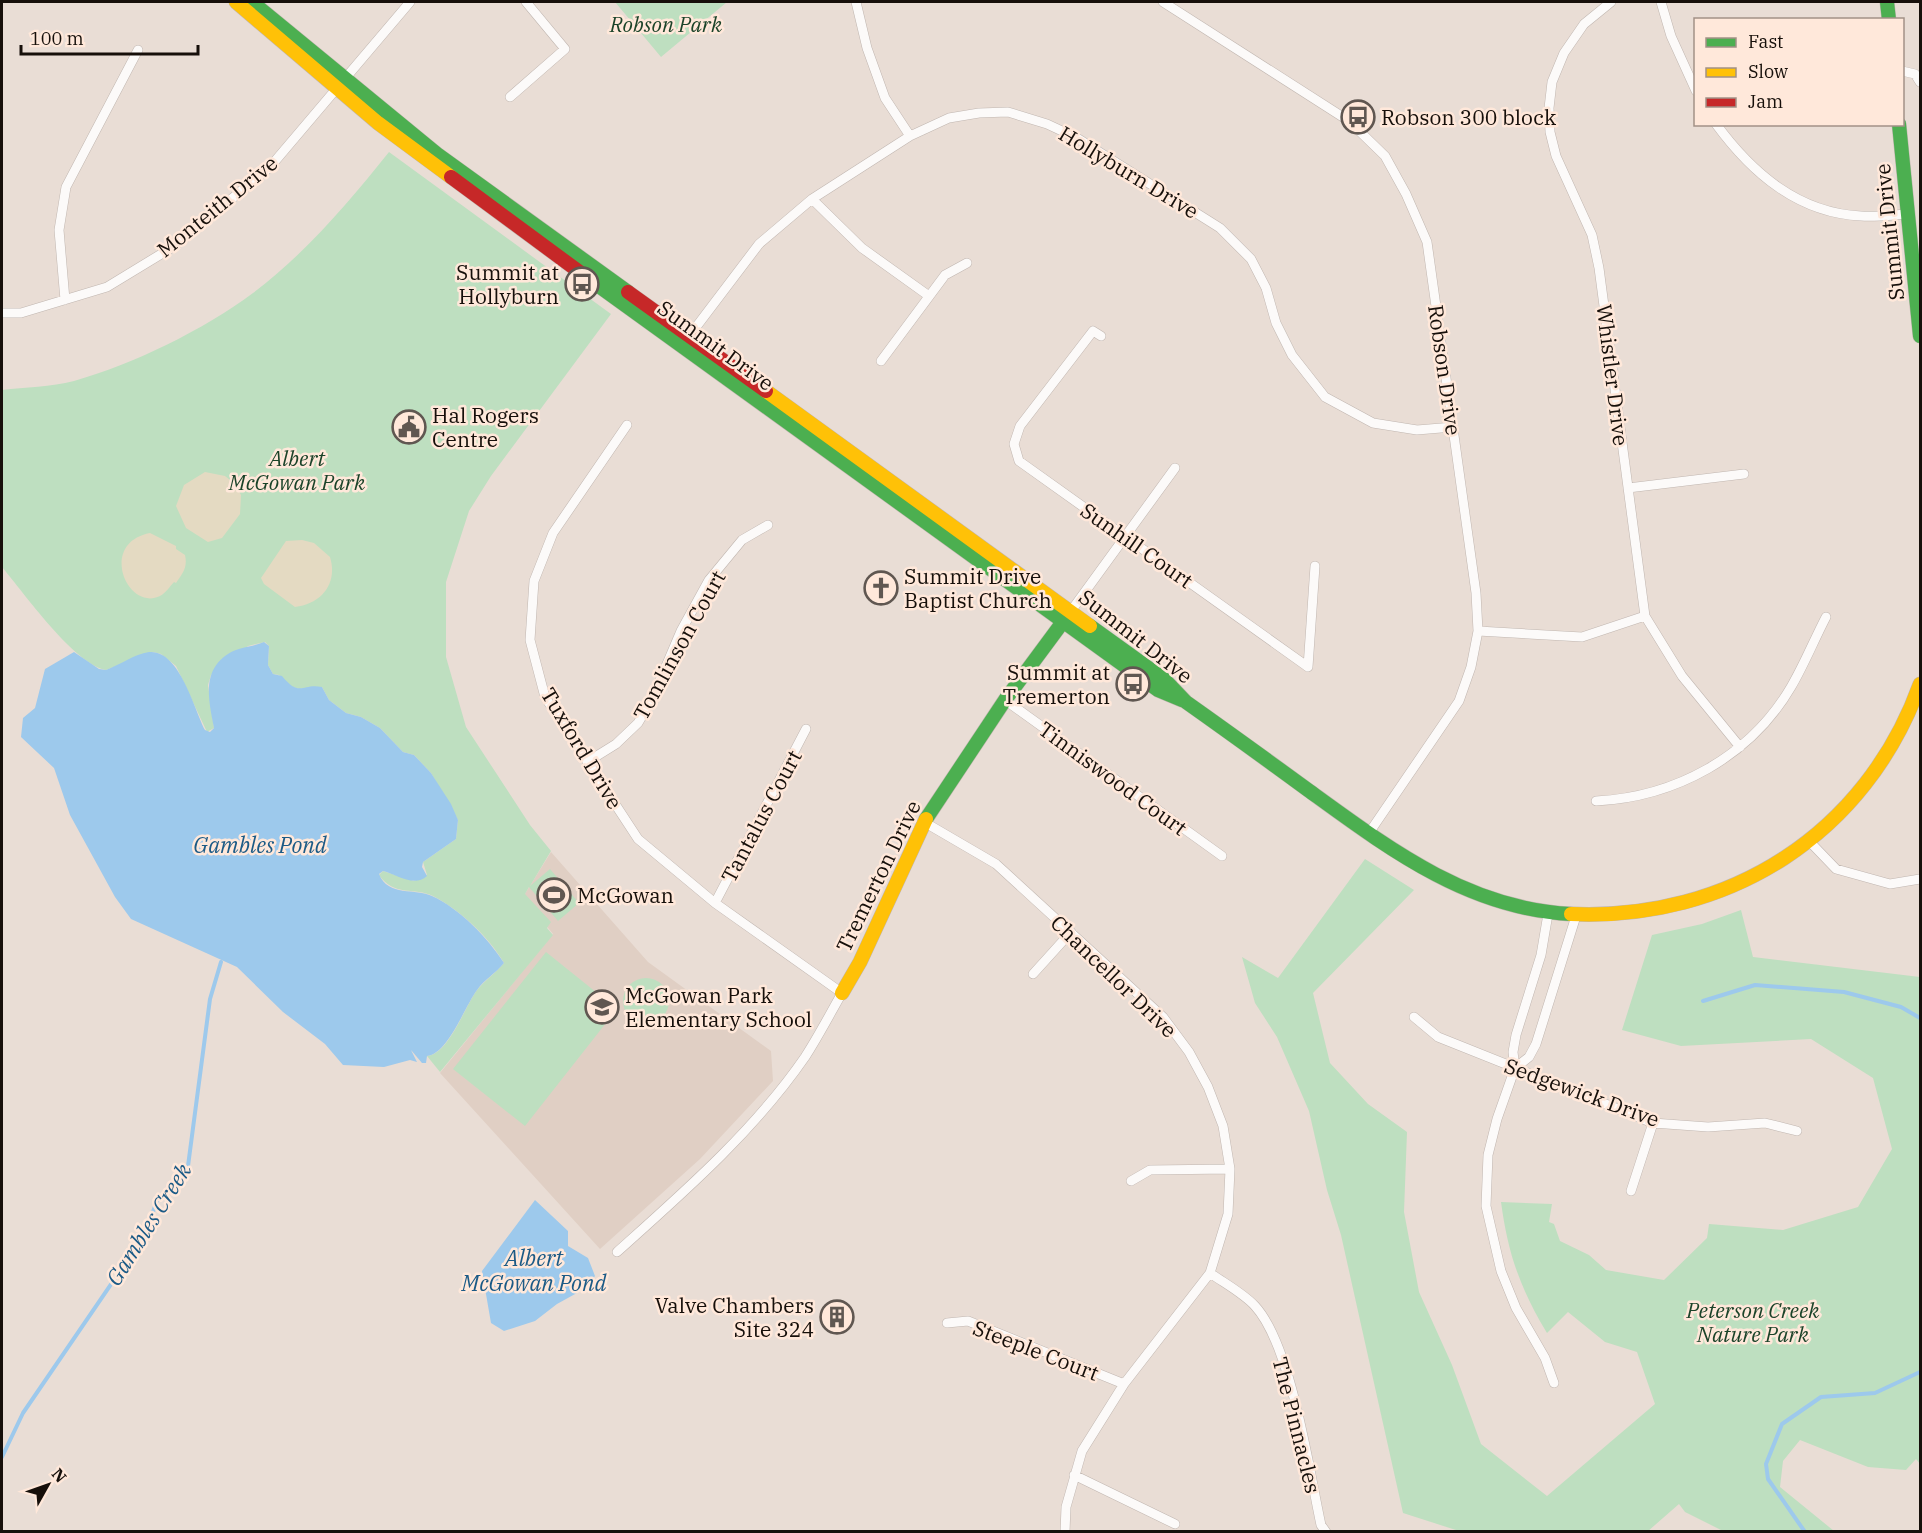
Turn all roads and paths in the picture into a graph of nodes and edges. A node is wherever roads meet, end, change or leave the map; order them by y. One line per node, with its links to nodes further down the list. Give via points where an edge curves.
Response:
1 (236, 2): 14 (main road, Summit Drive)
2 (252, 2): 14 (main road, Summit Drive)
3 (410, 2): 14 (street, Monteith Drive)
4 (526, 2): 16 (street, via 565,49)
5 (856, 2): 19 (street, via 885,98)
6 (1163, 2): 32 (street, Robson Drive, via 1349,121 1385,156 1427,242)
7 (1611, 2): 35 (street, Whistler Drive, via 1584,24 1564,53 1552,82 1550,124 1556,156 1584,215 1597,257)
8 (1661, 2): 15 (street)
9 (1887, 2): 10 (main road)
10 (1889, 18)
11 (138, 50): 25 (street, via 66,187 58,230)
12 (1904, 71): 13 (street, via 1915,74)
13 (1920, 82)
14 (341, 84): 25 (street, Monteith Drive, via 270,167 176,245 107,287); 29 (main road, Summit Drive)
15 (1694, 89)
16 (510, 98)
17 (1717, 126): 21 (street, via 1731,146 1772,185 1808,206 1860,216)
18 (1899, 126): 21 (main road, Summit Drive)
19 (910, 136): 20 (street, Hollyburn Drive); 32 (street, Hollyburn Drive, via 949,118 1008,112 1077,138 1220,228 1251,259 1292,355 1325,397 1372,423 1417,430)
20 (812, 198): 24 (street, via 862,248); 29 (street, Hollyburn Drive, via 759,244)
21 (1908, 214): 23 (main road, Summit Drive)
22 (967, 263): 24 (street, via 945,275)
23 (1917, 263): 28 (main road, Summit Drive)
24 (929, 296): 30 (street)
25 (65, 300): 26 (street, Monteith Drive, via 21,313)
26 (2, 314)
27 (1101, 336): 37 (street, Sunhill Court, via 1093,330 1020,426 1014,444 1019,461)
28 (1920, 336)
29 (685, 341): 40 (main road, Summit Drive)
30 (881, 361)
31 (627, 425): 47 (street, Tuxford Drive, via 553,533 534,581 530,640 545,697)
32 (1453, 427): 42 (street, Robson Drive)
33 (1175, 468): 37 (street, Tremerton Drive)
34 (1743, 474): 35 (street)
35 (1628, 488): 39 (street, Whistler Drive)
36 (768, 525): 47 (street, Tomlinson Court, via 742,540 709,580 638,723 616,744)
37 (1125, 537): 38 (street, Sunhill Court, via 1308,667); 40 (street, Tremerton Drive)
38 (1315, 566)
39 (1645, 616): 42 (street, via 1582,637); 46 (street, Whistler Drive, via 1682,676)
40 (1067, 617): 44 (main road, Tremerton Drive); 50 (main road, Summit Drive, via 1165,680 1186,702)
41 (1826, 617): 46 (street, via 1791,687 1768,720)
42 (1478, 631): 50 (street, Robson Drive, via 1459,701)
43 (1920, 684): 51 (main road, Summit Drive, via 1900,735 1882,764 1852,801)
44 (1005, 700): 49 (main road, Tremerton Drive); 52 (street, Tinniswood Court)
45 (806, 729): 54 (street, Tantalus Court)
46 (1740, 747): 48 (street, via 1700,774 1675,784 1628,799)
47 (587, 762): 54 (street, Tuxford Drive, via 638,838)
48 (1596, 801)
49 (924, 822): 57 (street, Chancellor Drive, via 996,864); 59 (main road, Tremerton Drive, via 861,962)
50 (1369, 833): 55 (main road, Summit Drive, via 1410,862 1450,883 1510,906)
51 (1810, 842): 53 (street, via 1836,869 1890,884); 56 (main road, Summit Drive, via 1758,875 1697,898 1630,914)
52 (1222, 856)
53 (1920, 879)
54 (716, 903): 59 (street, Tuxford Drive)
55 (1548, 914): 56 (main road, Summit Drive); 61 (street, via 1541,956 1516,1035)
56 (1576, 916): 61 (street, via 1536,1044 1529,1057)
57 (1071, 932): 58 (street); 64 (street, Chancellor Drive, via 1163,1017 1189,1052 1223,1126)
58 (1033, 974)
59 (842, 993): 67 (street, Tremerton Drive, via 805,1056 761,1112 695,1182)
60 (1413, 1017): 61 (street, Sedgewick Drive, via 1438,1037)
61 (1515, 1068): 62 (street, Sedgewick Drive); 70 (street, via 1488,1155 1486,1206 1501,1271)
62 (1653, 1123): 63 (street, Sedgewick Drive, via 1708,1127 1765,1123); 66 (street)
63 (1797, 1131)
64 (1230, 1169): 65 (street, via 1150,1170); 68 (street, Chancellor Drive, via 1228,1214)
65 (1131, 1182)
66 (1631, 1191)
67 (617, 1252)
68 (1210, 1273): 71 (street, Chancellor Drive); 75 (street, The Pinnacles, via 1255,1306 1275,1337 1287,1371 1321,1525)
69 (947, 1323): 71 (street, Steeple Court, via 968,1321)
70 (1554, 1383)
71 (1124, 1384): 72 (street, Chancellor Drive, via 1082,1451)
72 (1074, 1475): 73 (street); 74 (street, Chancellor Drive)
73 (1175, 1524)
74 (1065, 1532)
75 (1326, 1532)

